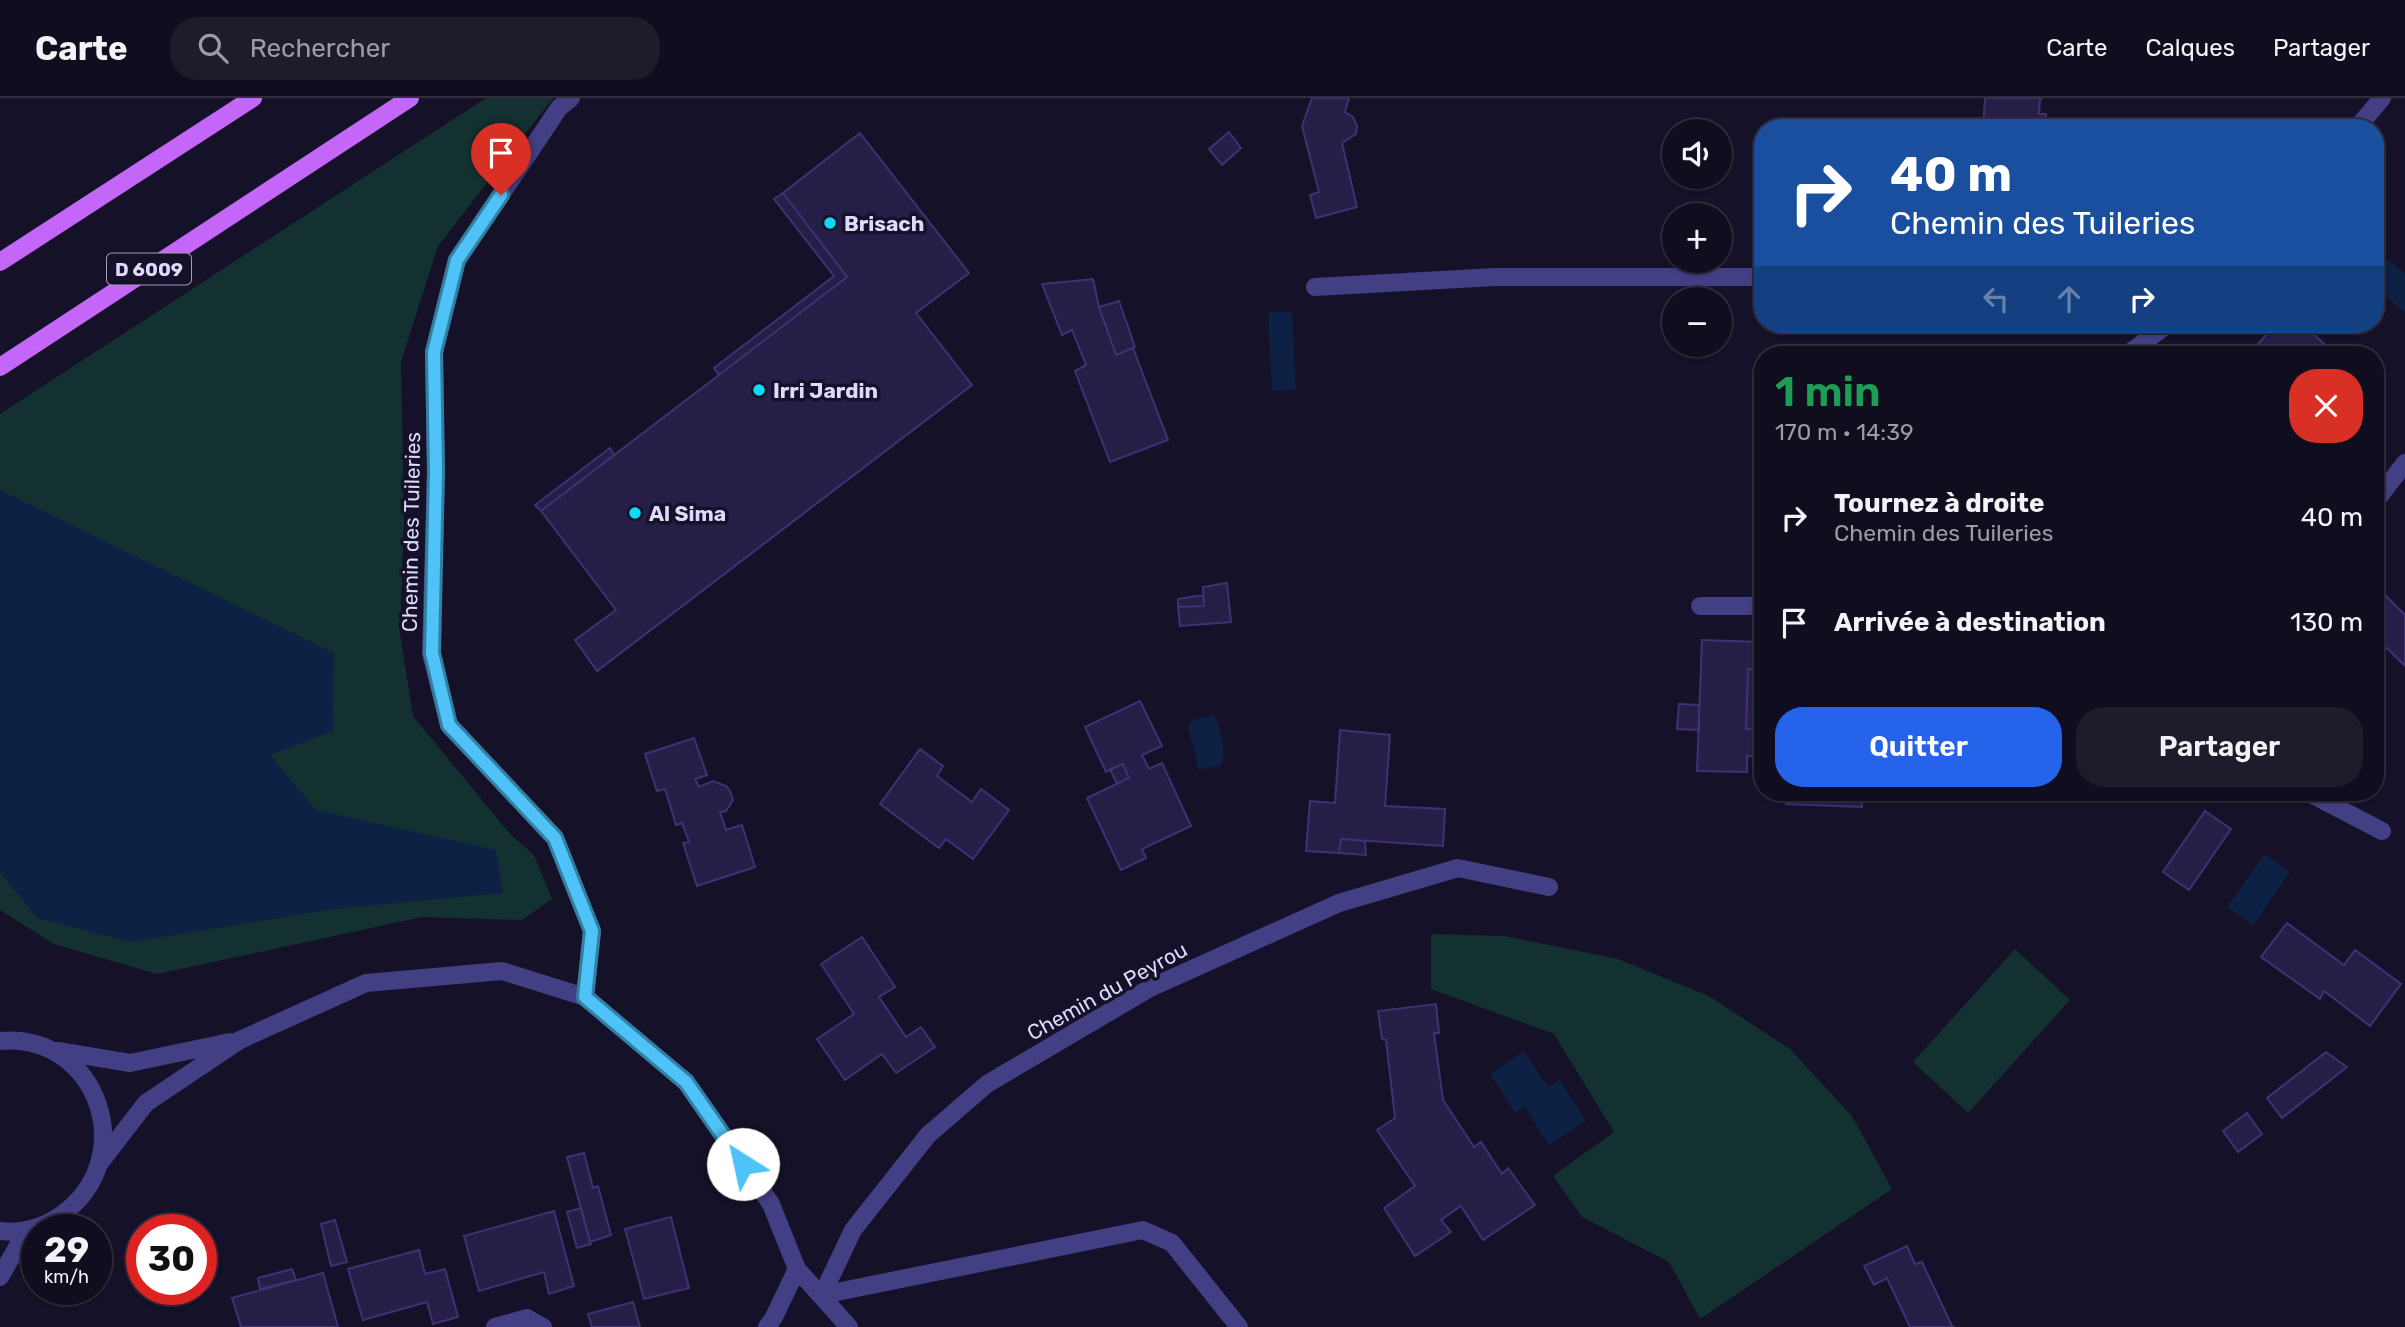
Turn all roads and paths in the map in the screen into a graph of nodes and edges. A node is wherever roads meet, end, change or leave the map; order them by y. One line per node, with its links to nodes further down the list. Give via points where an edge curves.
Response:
1 (253, 98): 6 (main road)
2 (410, 98): 11 (main road, D 6009)
3 (571, 98): 19 (street, Chemin des Tuileries, via 559,108 457,260 434,352 432,653 449,725 555,838 592,931)
4 (2382, 98): 5 (street)
5 (2364, 119)
6 (0, 262)
7 (1754, 277): 8 (street, via 1495,277)
8 (1315, 287)
9 (2156, 333): 10 (street)
10 (2139, 346)
11 (0, 367)
12 (2405, 464): 13 (street)
13 (2384, 491)
14 (1700, 606): 15 (street)
15 (1754, 606)
16 (2324, 801): 17 (street)
17 (2382, 831)
18 (1549, 887): 30 (street, Chemin du Peyrou, via 1458,868 1339,903 1150,988 987,1084 928,1135 853,1230)
19 (585, 997): 21 (street, via 502,971 366,983); 28 (street, via 686,1082 771,1204)
20 (5, 1038): 22 (street)
21 (240, 1040): 22 (street, via 130,1063); 23 (street, via 146,1103)
22 (52, 1051): 23 (street, via 74,1066 91,1086 101,1111 104,1138)
23 (99, 1164): 24 (street, via 89,1188)
24 (63, 1214)
25 (21, 1230): 26 (street)
26 (0, 1231)
27 (21, 1240): 29 (street)
28 (797, 1269): 30 (street); 33 (street)
29 (0, 1277)
30 (822, 1295): 34 (street); 35 (street, via 1143,1230 1172,1243)
31 (495, 1327): 32 (street, via 527,1318)
32 (543, 1327)
33 (767, 1327)
34 (849, 1327)
35 (1239, 1327)

